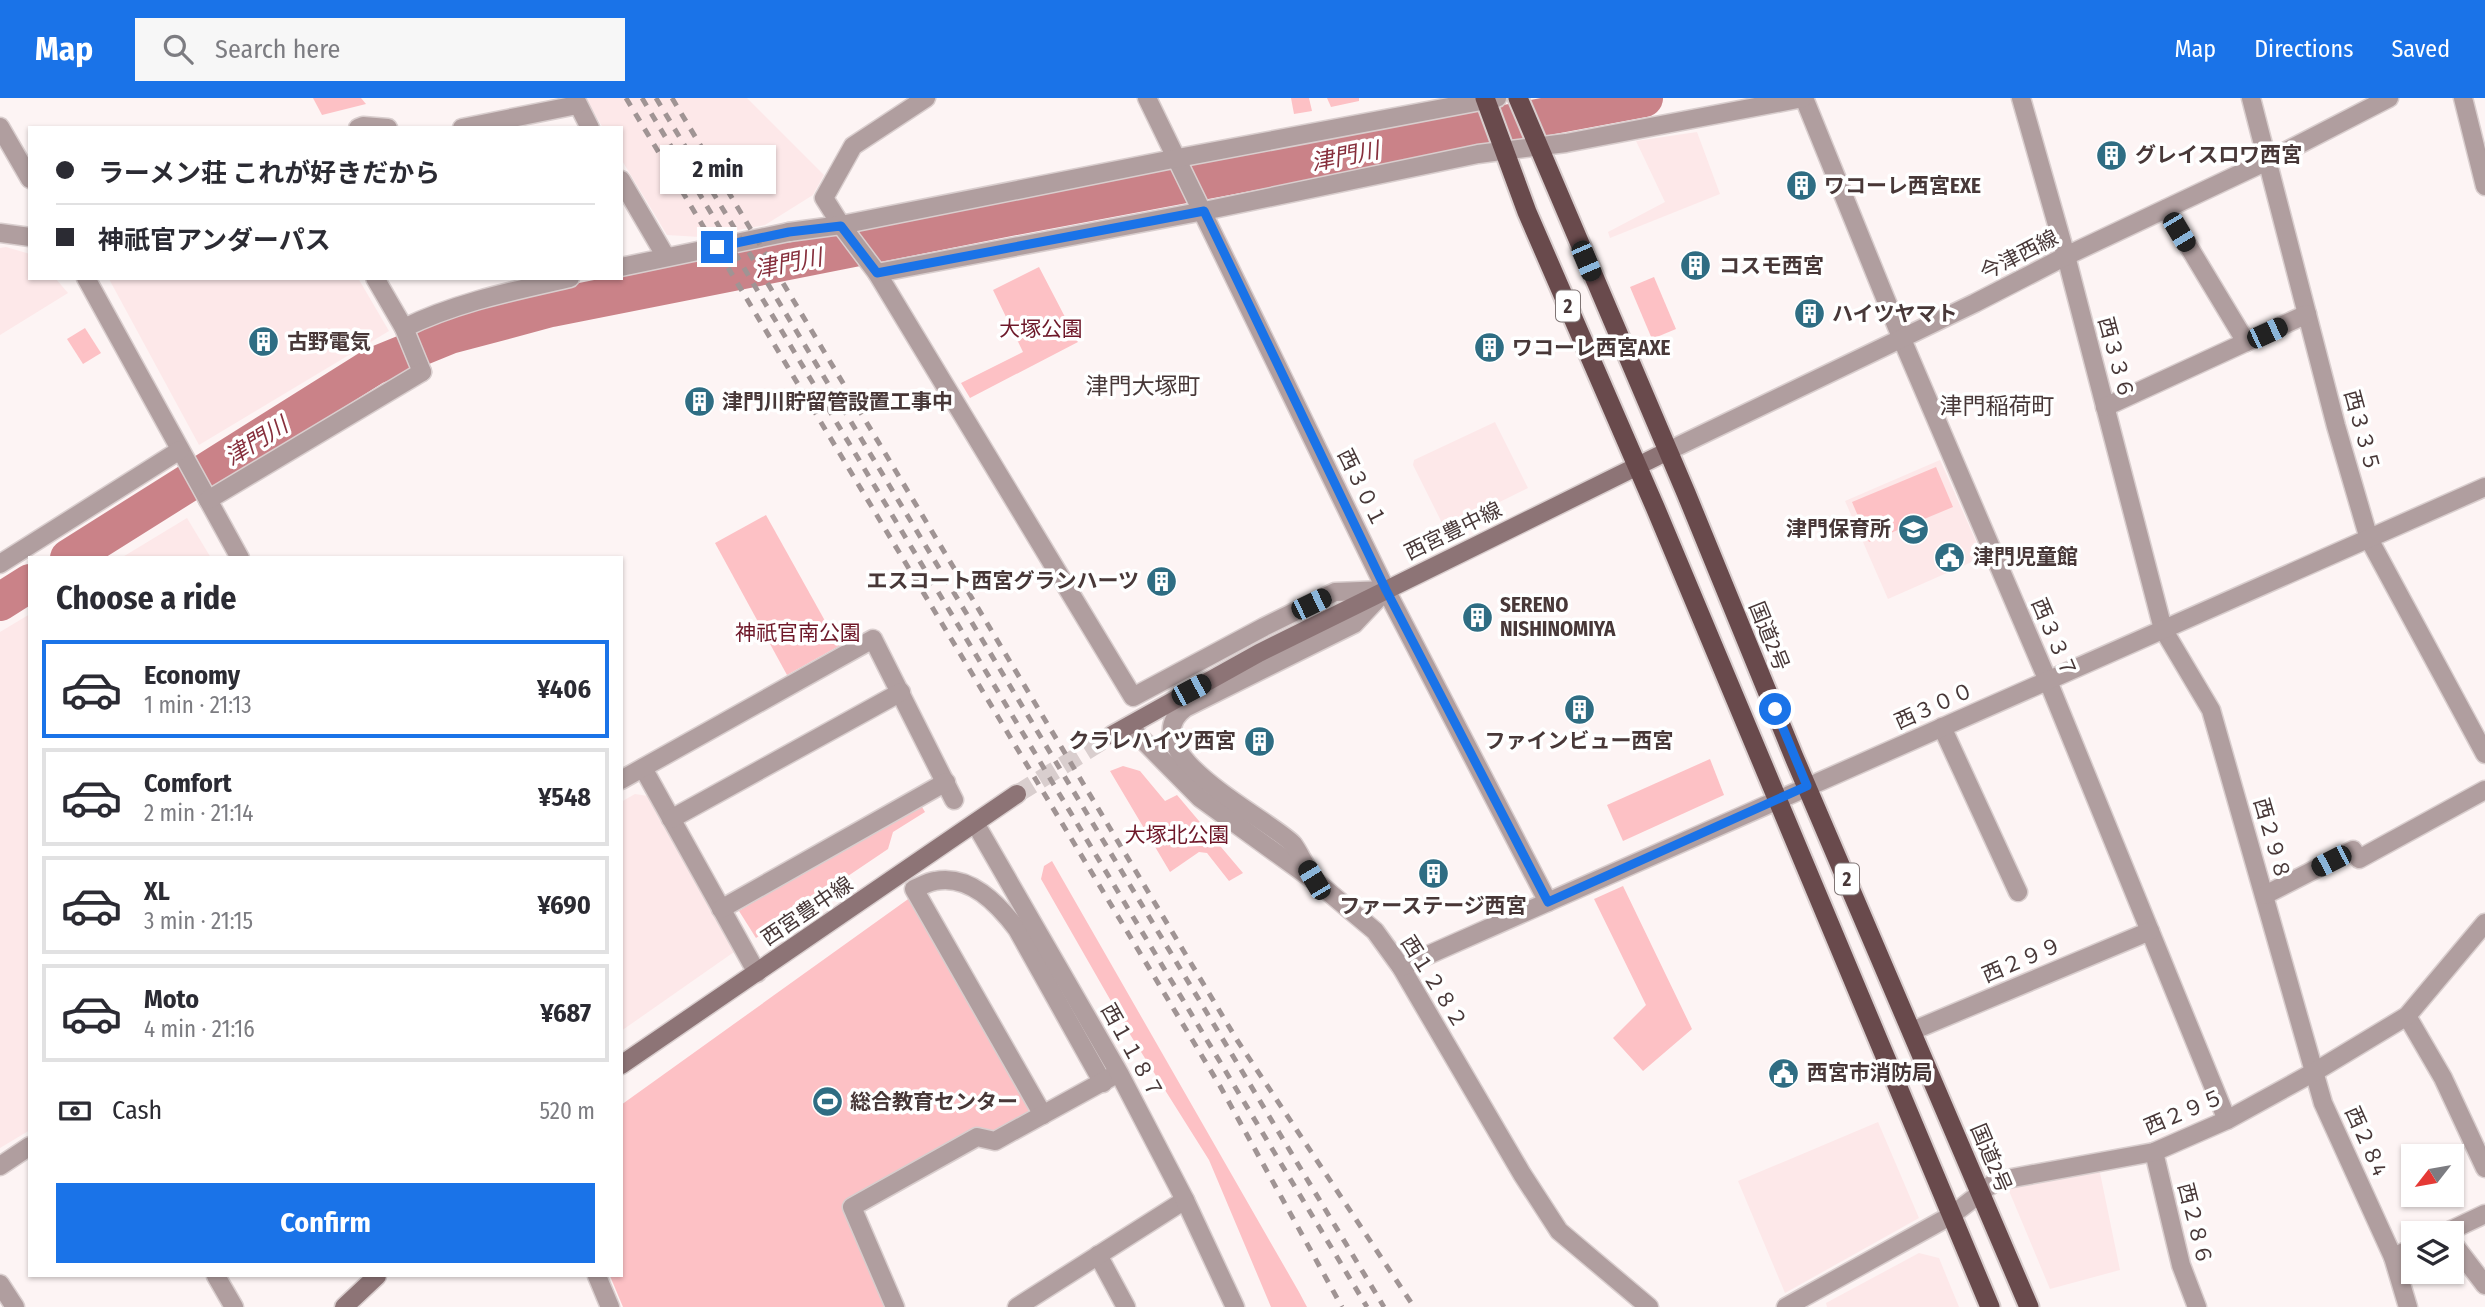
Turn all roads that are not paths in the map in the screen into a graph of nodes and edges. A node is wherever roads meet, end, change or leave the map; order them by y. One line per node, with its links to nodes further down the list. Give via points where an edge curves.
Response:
1 (926, 98): 23 (street, via 853,146 824,198)
2 (1147, 98): 17 (street, 西３０１)
3 (1803, 98): 14 (street, via 1566,143); 35 (street, 西３３７)
4 (2021, 98): 26 (street, 西３３６)
5 (2251, 98): 16 (street, 西３３５)
6 (2389, 98): 16 (street, 今津西線)
7 (2463, 98): 20 (street)
8 (576, 101): 11 (street); 12 (street)
9 (1489, 101): 15 (highway, 2); 17 (street)
10 (1519, 101): 14 (highway, 国道2号 / 2)
11 (471, 126)
12 (589, 126)
13 (0, 127): 18 (street)
14 (1536, 142): 15 (street); 38 (highway, 国道2号 / 2)
15 (1502, 147): 21 (street); 40 (highway, 2)
16 (2267, 161): 22 (street, 今津西線); 33 (street, 西３３５)
17 (1181, 165): 21 (street, 西３０１); 23 (street)
18 (28, 176)
19 (623, 183): 27 (street)
20 (2485, 186)
21 (1202, 207): 29 (street); 46 (street, 西３０１)
22 (2166, 209): 26 (street, 今津西線); 36 (street)
23 (845, 231): 27 (street, via 789,232); 29 (street)
24 (0, 233): 25 (street)
25 (28, 237)
26 (2066, 256): 35 (street, 今津西線); 37 (street, 西３３６)
27 (666, 257): 28 (street)
28 (623, 267)
29 (875, 270): 46 (street, via 1133,697 1335,592)
30 (87, 280): 39 (street)
31 (377, 280): 34 (street)
32 (561, 280): 34 (street, via 435,313)
33 (2307, 314): 36 (street); 43 (street, 西３３５)
34 (404, 328): 42 (street, via 422,372)
35 (1901, 337): 38 (street, 今津西線); 48 (street, 西３３７)
36 (2246, 342): 37 (street)
37 (2105, 407): 47 (street, 西３３６)
38 (1668, 451): 40 (main road, 西宮豊中線); 57 (highway, 国道2号 / 2)
39 (184, 458): 42 (street); 45 (street)
40 (1637, 466): 46 (main road, 西宮豊中線); 61 (highway, 2)
41 (2485, 487): 43 (street, 西３００)
42 (205, 494): 44 (street)
43 (2369, 539): 47 (street, 西３００); 53 (street, 西３３５)
44 (239, 556)
45 (0, 564)
46 (1386, 590): 50 (main road, 西宮豊中線); 64 (street, via 1354,624 1185,708 1174,721 1173,737 1194,770 1292,844); 67 (street, 西３０１)
47 (2163, 629): 48 (street, 西３００); 66 (street, 西２９８, via 2211,710)
48 (2048, 681): 51 (street, 西３００); 70 (street, 西３３７)
49 (901, 692): 54 (street, via 873,639); 56 (street); 62 (street)
50 (1129, 726): 52 (main road, 西宮豊中線); 64 (street, 西１２８２, via 1200,798)
51 (1942, 727): 57 (street, 西３００); 65 (street)
52 (1112, 735)
53 (2485, 754)
54 (643, 768): 55 (street); 62 (street)
55 (623, 779)
56 (946, 782): 60 (street); 68 (street)
57 (1807, 786): 61 (street, 西３００); 74 (highway, 国道2号 / 2)
58 (2485, 790): 66 (street, via 2359,859 2353,850)
59 (1017, 794): 63 (main road, 西宮豊中線)
60 (954, 800)
61 (1776, 800): 67 (street, 西３００); 88 (highway, 2)
62 (671, 820): 68 (street)
63 (975, 823): 72 (main road, 西宮豊中線); 77 (street, 西１１８７)
64 (1314, 880): 71 (street, 西１２８２, via 1375,931)
65 (2018, 892)
66 (2264, 895): 76 (street, 西２９８)
67 (1548, 902): 71 (street, 西３００)
68 (721, 909): 72 (street)
69 (2485, 923): 73 (street, 西２９５)
70 (2150, 930): 74 (street, 西２９９); 80 (street, 西３３７)
71 (1401, 967): 107 (street, 西１２８２, via 1559,1231)
72 (757, 973): 75 (main road, 西宮豊中線)
73 (2407, 1016): 76 (street, 西２９５); 84 (street, via 2443,1078)
74 (1912, 1031): 85 (highway, 国道2号 / 2)
75 (623, 1064)
76 (2316, 1072): 80 (street, 西２９５); 92 (street, 西２８4, via 2323,1103)
77 (1119, 1073): 78 (street); 86 (street, 西１１８７)
78 (1103, 1083): 79 (street); 79 (street, via 1000,906 968,885 948,880 914,889)
79 (1043, 1115): 103 (street, via 995,1141 977,1137 852,1207)
80 (2227, 1120): 82 (street, 西２９５)
81 (28, 1147): 83 (street)
82 (2154, 1152): 85 (street, 西２９５, via 1996,1181); 111 (street, 西２８６)
83 (0, 1166)
84 (2485, 1168)
85 (1981, 1192): 88 (street, 西２９５); 110 (highway, 国道2号 / 2)
86 (1185, 1200): 91 (street); 106 (street, 西１１８７)
87 (2485, 1214): 89 (street)
88 (1952, 1215): 108 (street, 西２９５); 109 (highway, 2)
89 (2464, 1224)
90 (2401, 1253): 92 (street)
91 (1098, 1255): 104 (street); 105 (street)
92 (2393, 1257): 112 (street, 西２８4)
93 (2464, 1258): 98 (street)
94 (217, 1277): 100 (street)
95 (376, 1277): 101 (main road)
96 (597, 1277): 102 (street)
97 (0, 1284): 99 (street)
98 (2485, 1285)
99 (15, 1307)
100 (234, 1307)
101 (344, 1307)
102 (610, 1307)
103 (895, 1307)
104 (1017, 1307)
105 (1126, 1307)
106 (1235, 1307)
107 (1649, 1307)
108 (1786, 1307)
109 (1990, 1307)
110 (2029, 1307)
111 (2196, 1307)
112 (2408, 1307)

